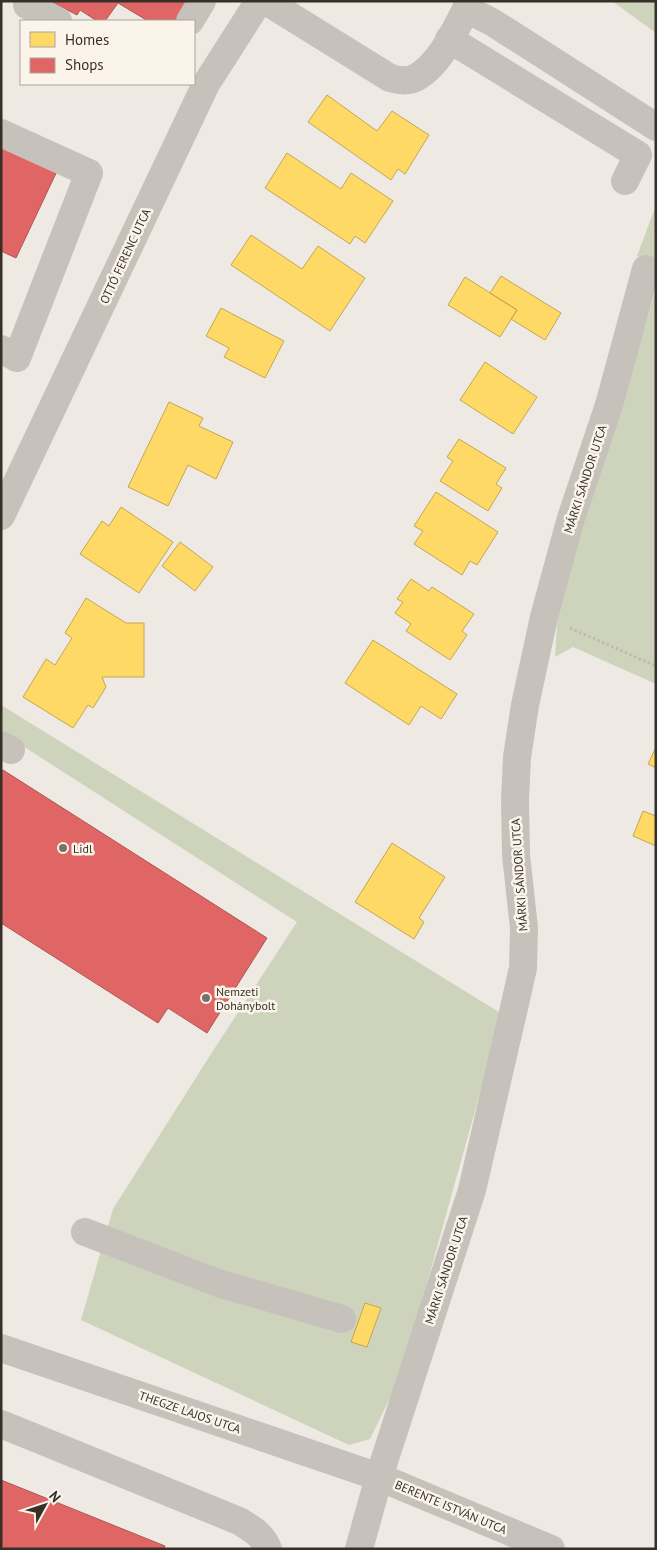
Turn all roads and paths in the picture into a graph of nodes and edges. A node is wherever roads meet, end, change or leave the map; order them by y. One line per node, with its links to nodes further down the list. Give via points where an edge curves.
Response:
1 (202, 1): 7 (street)
2 (259, 1): 15 (street, OTTÓ FERENC UTCA, via 206,84)
3 (266, 1): 8 (street, via 390,78 403,81 424,71 443,51)
4 (27, 5): 6 (street)
5 (468, 5): 8 (street); 9 (street)
6 (56, 20)
7 (191, 20)
8 (449, 39): 11 (street)
9 (656, 128): 11 (street)
10 (1, 133): 14 (street, via 89,173 18,358)
11 (638, 155): 12 (street)
12 (625, 181)
13 (646, 270): 16 (street, MÁRKI SÁNDOR UTCA, via 609,405 571,518)
14 (1, 349)
15 (1, 516)
16 (544, 617): 17 (path); 22 (street, MÁRKI SÁNDOR UTCA, via 525,705 514,800 515,846 524,928 522,968 472,1190)
17 (656, 666)
18 (85, 1232): 19 (street, via 218,1283)
19 (342, 1319)
20 (1, 1348): 22 (street, THEGZE LAJOS UTCA)
21 (1, 1424): 24 (street, via 239,1521 262,1536)
22 (379, 1477): 23 (street, BERENTE ISTVÁN UTCA); 25 (street, MÁRKI SÁNDOR UTCA)
23 (550, 1548)
24 (268, 1549)
25 (359, 1549)

